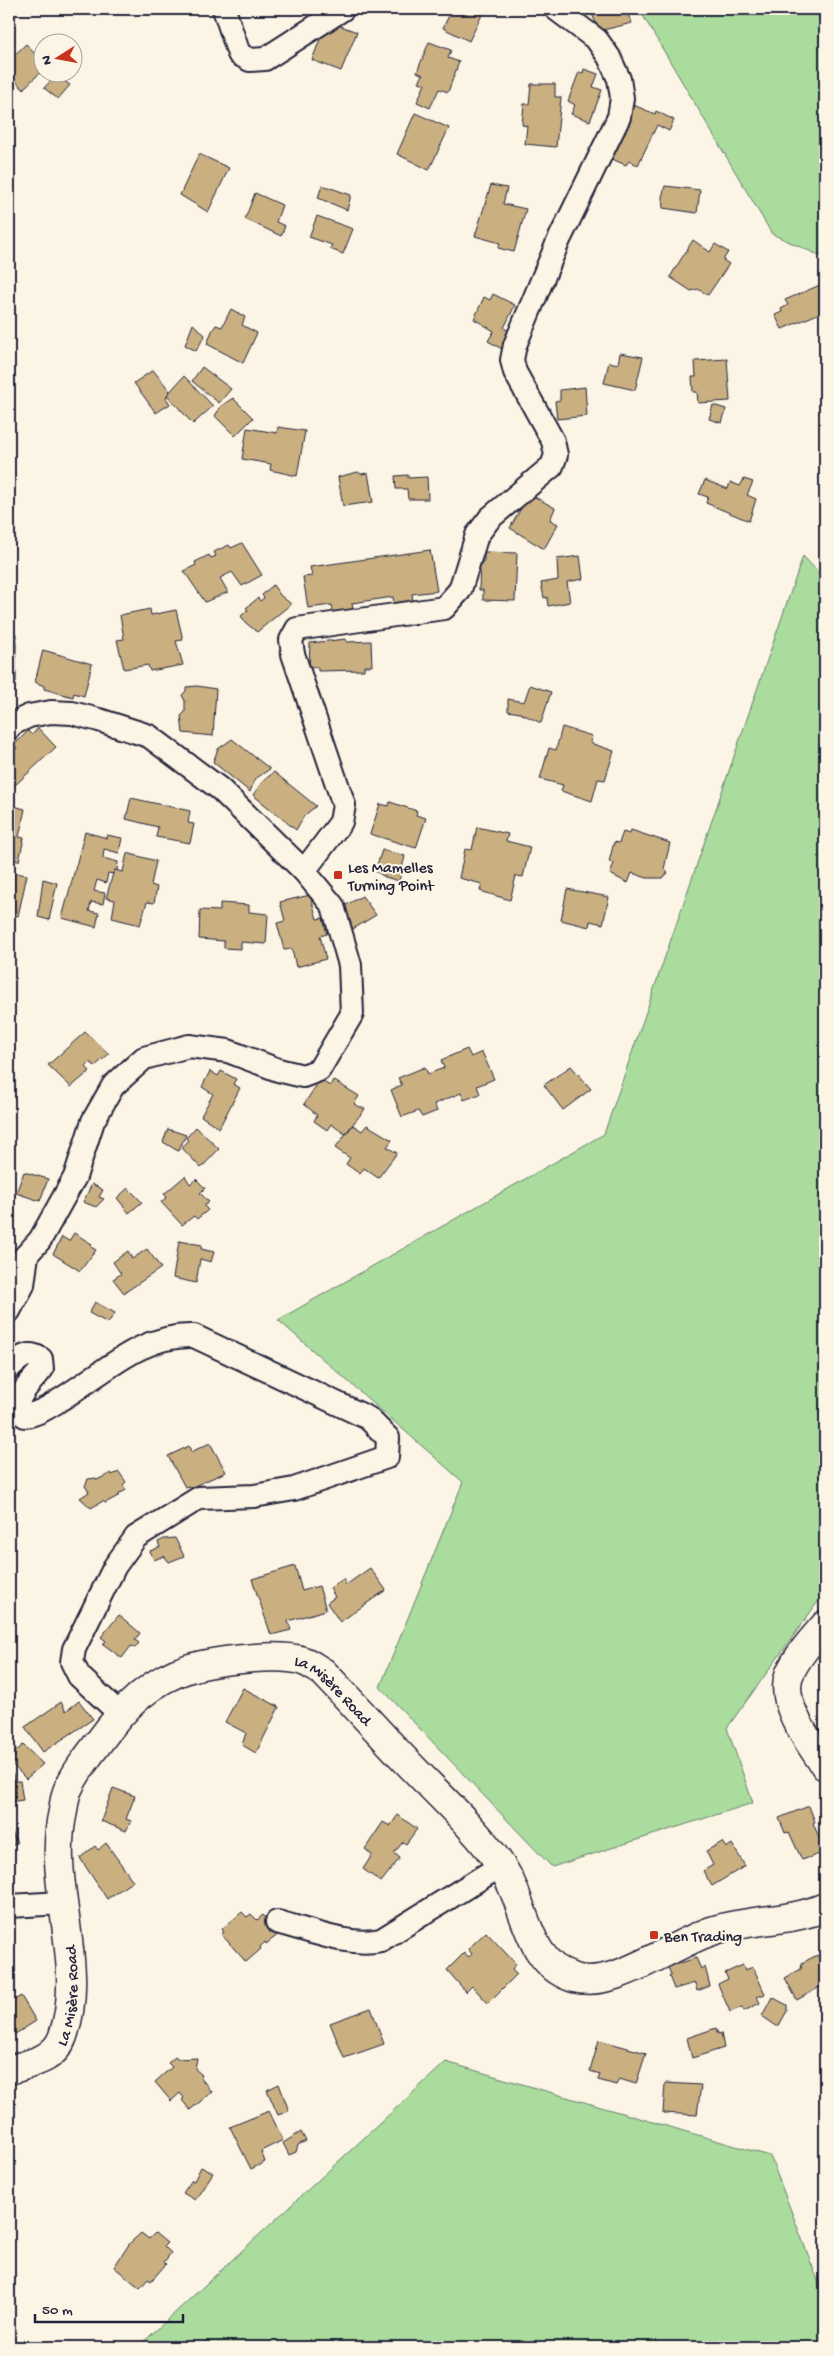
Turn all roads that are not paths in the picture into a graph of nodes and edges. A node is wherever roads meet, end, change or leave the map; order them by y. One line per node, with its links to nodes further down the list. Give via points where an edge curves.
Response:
1 (224, 9): 2 (street, via 239,54 250,60 265,59)
2 (343, 9)
3 (556, 9): 5 (street, via 597,40 613,64 622,98 619,117 558,242 515,345 512,360 515,372 553,441 556,455 552,466 477,535 460,590 444,608 296,629 291,640 293,654 344,805 341,822)
4 (9, 728): 5 (street, via 29,716 72,713 149,736 220,789)
5 (304, 872): 6 (street, via 333,906 350,965 352,1014 319,1070 303,1076 228,1051 189,1046 144,1058 112,1086 93,1120 75,1177 40,1240)
6 (27, 1256): 7 (street); 8 (street, via 22,1285)
7 (9, 1274)
8 (9, 1311)
9 (9, 1368): 11 (street, via 23,1355 34,1354 41,1359 42,1369 18,1399 17,1406 25,1416 34,1415 138,1347 165,1338 194,1336 368,1418 388,1438 387,1457 294,1489 254,1496 199,1498 136,1537 115,1566 74,1649 72,1662 79,1676)
10 (825, 1625): 12 (main road, via 796,1661 789,1677 788,1697 795,1718)
11 (120, 1714): 13 (main road, La Misère Road, via 160,1680 189,1668 251,1659 303,1660 323,1672 341,1690); 14 (main road, La Misère Road, via 81,1765 67,1790 59,1825 58,1856)
12 (825, 1766)
13 (502, 1866): 16 (main road, La Misère Road, via 513,1885 530,1937 547,1960 563,1973 587,1980 626,1970 713,1930 744,1922 795,1916); 17 (street, via 381,1940 367,1943 346,1940)
14 (63, 1903): 15 (street); 18 (main road, La Misère Road, via 70,1990 70,2009 63,2036 56,2051 41,2060)
15 (9, 1906)
16 (825, 1906)
17 (277, 1922)
18 (9, 2070)

